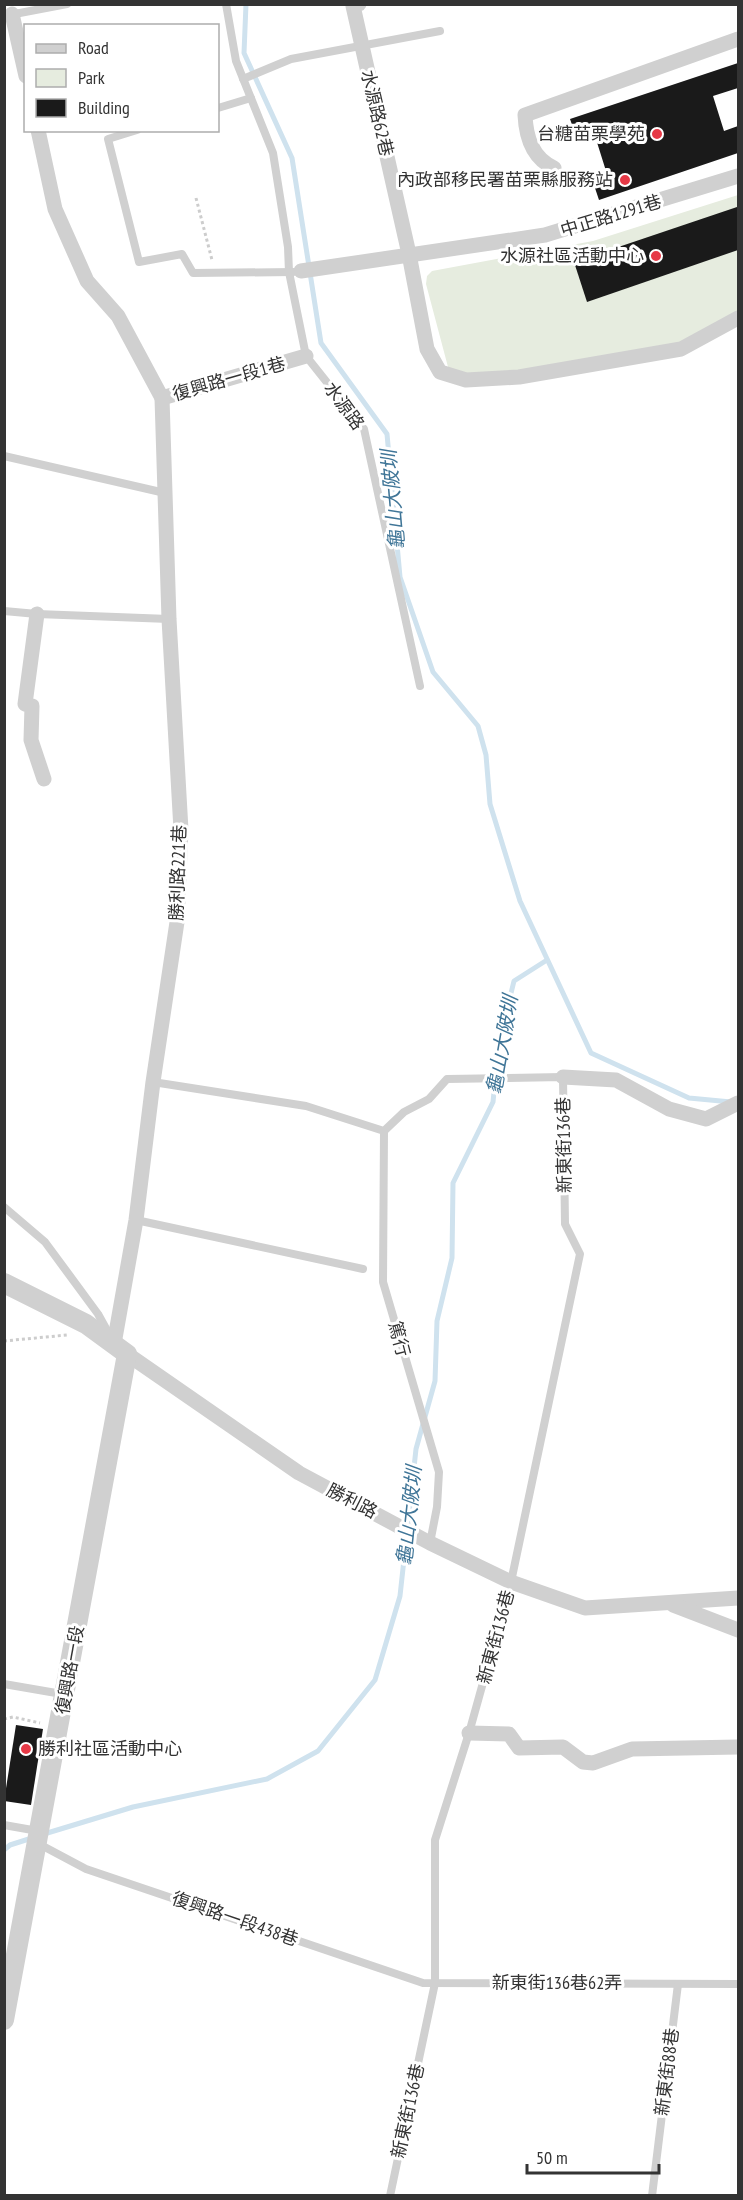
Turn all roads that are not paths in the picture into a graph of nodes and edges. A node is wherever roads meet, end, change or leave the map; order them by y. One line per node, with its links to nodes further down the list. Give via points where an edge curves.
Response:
1 (68, 4): 4 (lane)
2 (226, 4): 9 (lane, 水源路)
3 (356, 5): 7 (street, 水源路62巷)
4 (9, 12): 8 (street)
5 (440, 31): 7 (lane)
6 (738, 39): 14 (street, via 525,115 526,136 542,162)
7 (362, 46): 9 (lane, via 291,59); 16 (street, 水源路62巷)
8 (24, 68)
9 (243, 79): 10 (lane, 水源路)
10 (251, 98): 11 (lane); 17 (lane, 水源路, via 273,153)
11 (219, 108)
12 (38, 132): 20 (street, 復興路一段1巷, via 55,209 87,281 118,316)
13 (131, 132): 17 (lane, via 108,139 139,262 182,254 193,273)
14 (554, 168)
15 (738, 176): 16 (street, 中正路1291巷, via 544,235)
16 (409, 254): 17 (street); 18 (street, 水源路62巷, via 426,349 440,372 466,380 519,377 681,349)
17 (295, 272): 19 (lane, 水源路)
18 (738, 318)
19 (306, 356): 20 (street, 復興路一段1巷); 26 (lane, 水源路, via 364,429)
20 (162, 398): 22 (street, 勝利路221巷)
21 (4, 456): 22 (lane)
22 (165, 494): 25 (street, 勝利路221巷)
23 (4, 611): 24 (lane)
24 (37, 614): 25 (lane); 27 (street, via 26,704 32,706 32,740)
25 (170, 619): 29 (street, 勝利路221巷, via 181,830 177,922)
26 (420, 686)
27 (44, 779)
28 (563, 1077): 30 (street, via 616,1080 669,1109 706,1119); 31 (lane, via 447,1079 429,1100 404,1112); 38 (lane, 新東街136巷, via 565,1224 580,1254)
29 (153, 1082): 31 (lane, via 306,1106); 33 (street, 勝利路221巷)
30 (735, 1105)
31 (384, 1131): 37 (lane, 篤行, via 383,1282 439,1472)
32 (4, 1207): 36 (lane, via 45,1242 98,1314)
33 (136, 1220): 34 (lane); 36 (street, 勝利路221巷)
34 (363, 1269)
35 (4, 1284): 36 (street, 勝利路)
36 (113, 1344): 37 (street, 勝利路, via 299,1473); 43 (street, 復興路一段)
37 (430, 1543): 38 (street, 勝利路)
38 (511, 1582): 40 (street, 勝利路, via 585,1608); 44 (lane, 新東街136巷)
39 (738, 1598): 40 (street, 勝利路)
40 (667, 1602): 41 (street)
41 (738, 1630)
42 (4, 1684): 43 (lane)
43 (66, 1694): 47 (street, 復興路一段)
44 (469, 1734): 45 (street, via 508,1734 519,1748 563,1748 583,1762 593,1763 632,1749); 48 (lane, 新東街136巷, via 435,1840)
45 (738, 1747)
46 (4, 1825): 47 (lane, 復興路一段438巷)
47 (40, 1838): 48 (lane, 復興路一段438巷, via 86,1869 423,1983); 51 (street, 復興路一段)
48 (435, 1983): 49 (lane, 新東街136巷62弄); 52 (lane, 新東街136巷)
49 (678, 1984): 50 (lane, 新東街136巷62弄); 53 (lane, 新東街88巷)
50 (738, 1984)
51 (4, 2020)
52 (390, 2196)
53 (652, 2196)

